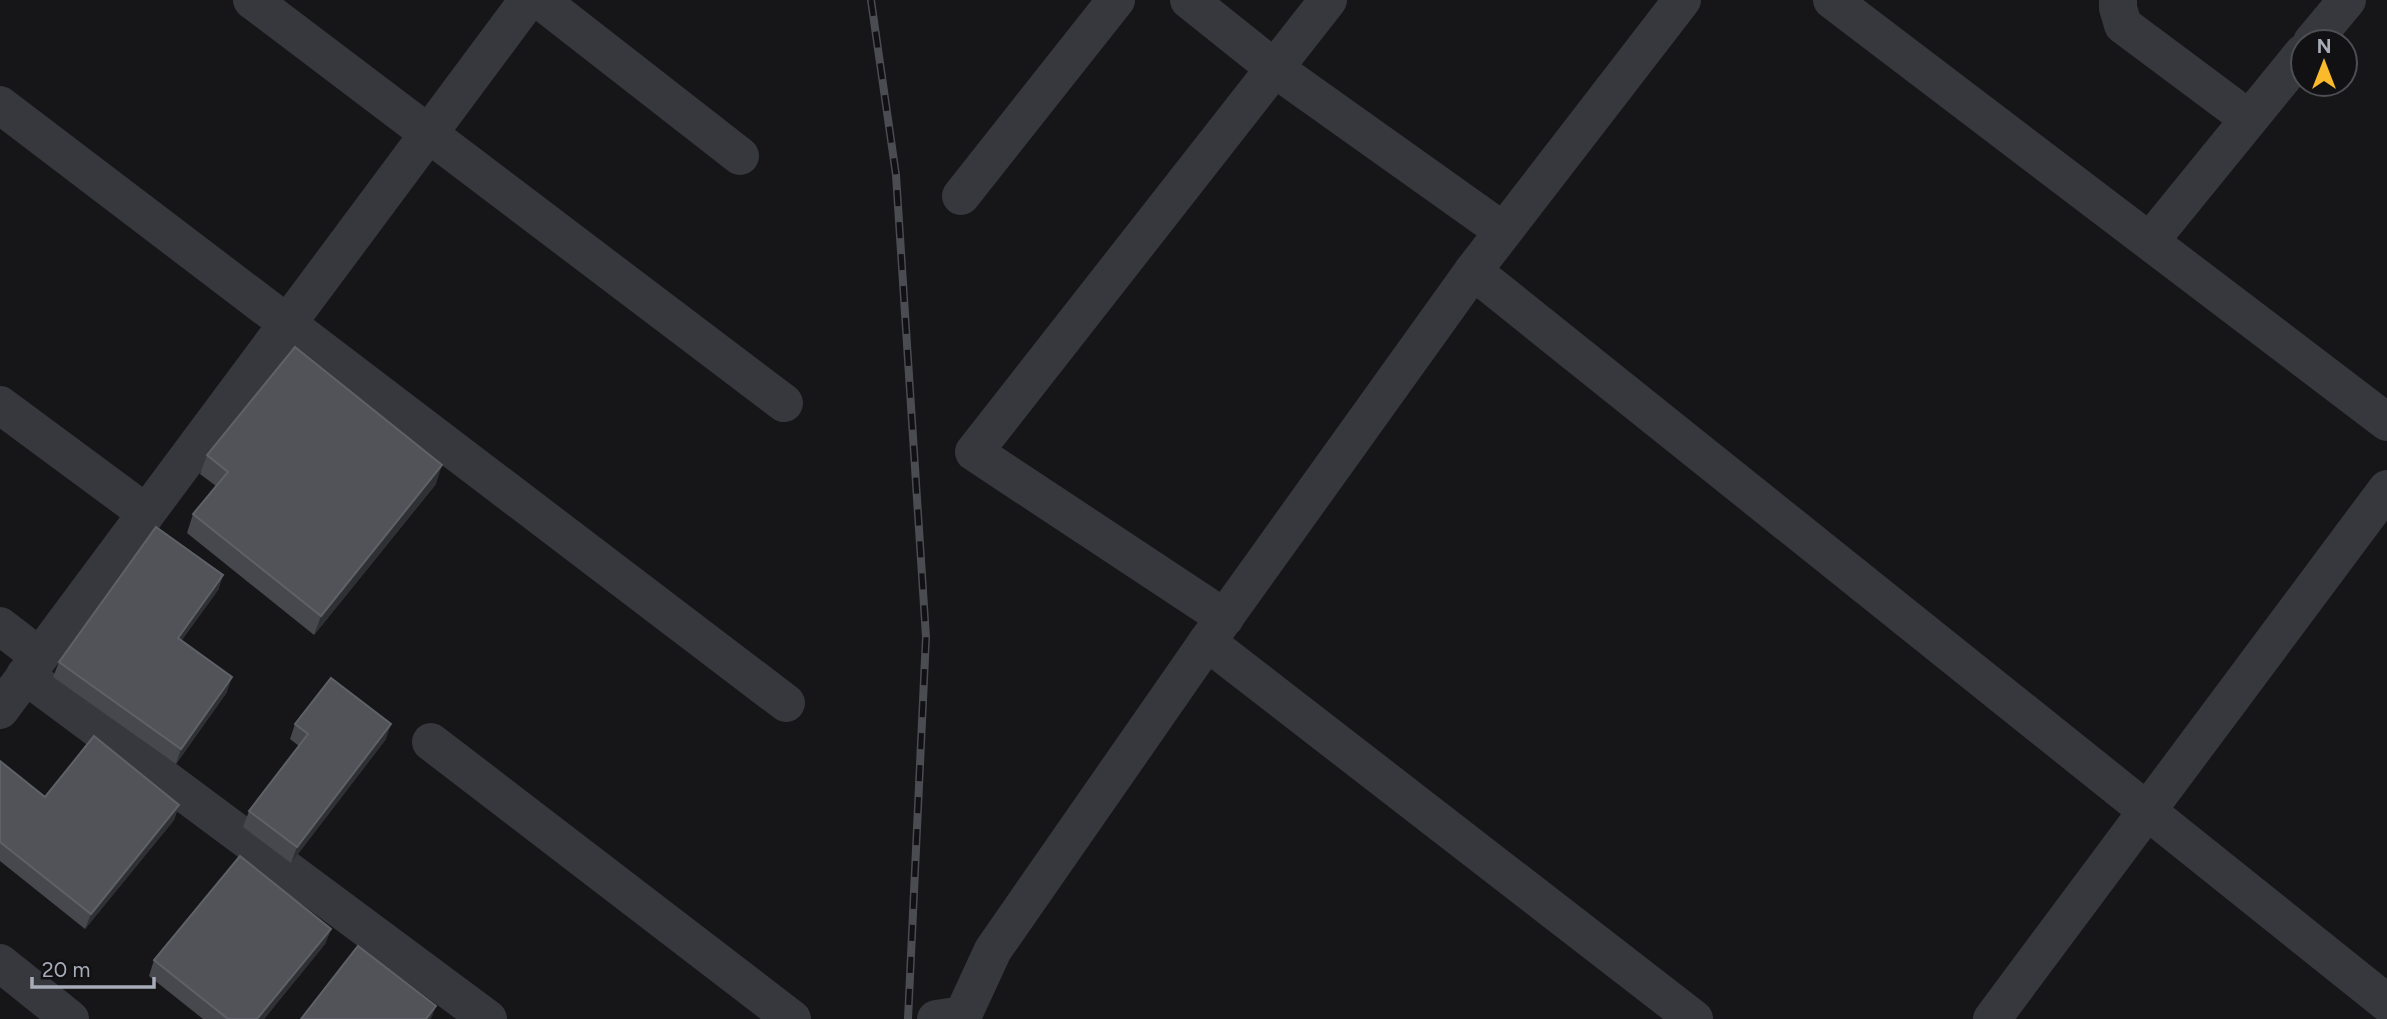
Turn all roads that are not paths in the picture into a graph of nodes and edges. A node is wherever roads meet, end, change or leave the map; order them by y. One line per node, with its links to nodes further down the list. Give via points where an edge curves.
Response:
1 (252, 0): 16 (street)
2 (528, 0): 16 (street)
3 (540, 0): 17 (street)
4 (1116, 0): 18 (street)
5 (1189, 0): 12 (street)
6 (1328, 0): 12 (street)
7 (1682, 0): 19 (street)
8 (1832, 0): 20 (street)
9 (2118, 0): 15 (street, via 2123,25)
10 (2347, 0): 11 (street)
11 (2324, 28)
12 (1274, 68): 19 (street); 29 (street, via 974,452)
13 (2289, 70): 15 (street)
14 (0, 105): 22 (street)
15 (2249, 120): 20 (street)
16 (429, 134): 22 (street); 23 (street)
17 (740, 156)
18 (961, 196)
19 (1503, 231): 21 (street)
20 (2150, 241): 25 (street)
21 (1472, 271): 29 (street); 34 (street)
22 (287, 323): 27 (street); 31 (street)
23 (784, 402)
24 (0, 405): 27 (street)
25 (2387, 422)
26 (2387, 489): 34 (street)
27 (146, 513): 30 (street)
28 (0, 626): 30 (street)
29 (1216, 630): 37 (street, via 993,950); 41 (street)
30 (32, 666): 32 (street); 39 (street)
31 (786, 703)
32 (0, 710)
33 (431, 742): 40 (street)
34 (2147, 811): 36 (street); 42 (street)
35 (0, 964): 38 (street)
36 (2387, 1003)
37 (956, 1018)
38 (70, 1019)
39 (488, 1019)
40 (792, 1019)
41 (1693, 1019)
42 (1992, 1019)

